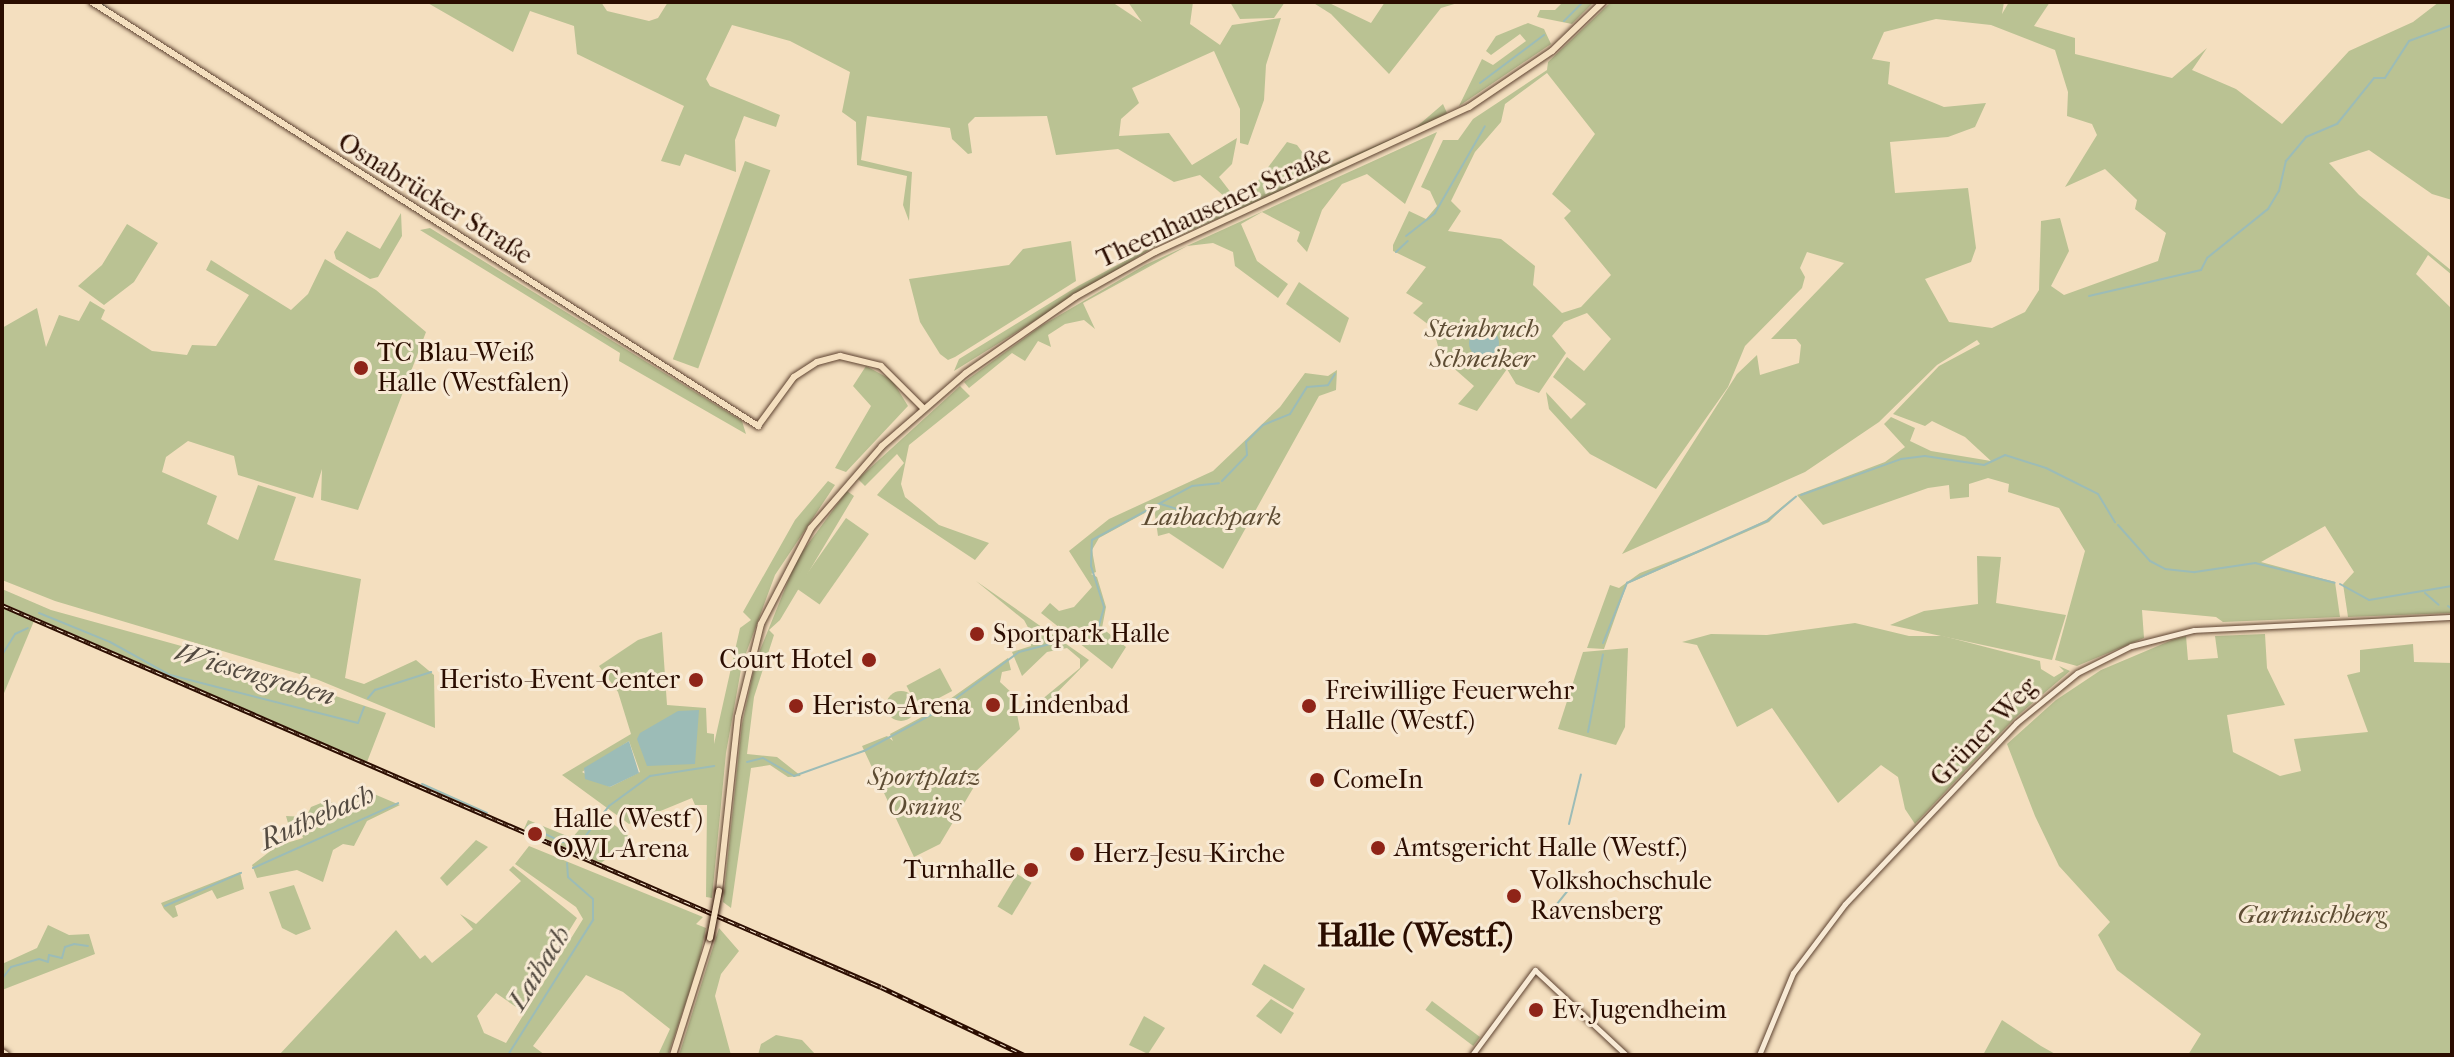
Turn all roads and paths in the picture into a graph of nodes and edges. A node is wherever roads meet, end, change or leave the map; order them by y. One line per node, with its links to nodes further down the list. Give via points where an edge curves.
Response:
1 (92, 2): 3 (main road, Osnabrücker Straße, via 758,426 794,377 817,362 840,356 881,366)
2 (1603, 2): 3 (main road, Theenhausener Straße, via 1528,69 1469,107 1155,252 1075,297)
3 (923, 408): 5 (main road, Theenhausener Straße, bridge, via 836,494 782,576 755,641 738,717 710,938)
4 (2452, 617): 8 (street, Grüner Weg, via 2185,632 2131,646 2077,673 2030,709 1845,904 1793,973)
5 (673, 1055)
6 (1472, 1055): 7 (street, via 1535,970)
7 (1626, 1055)
8 (1759, 1055)

